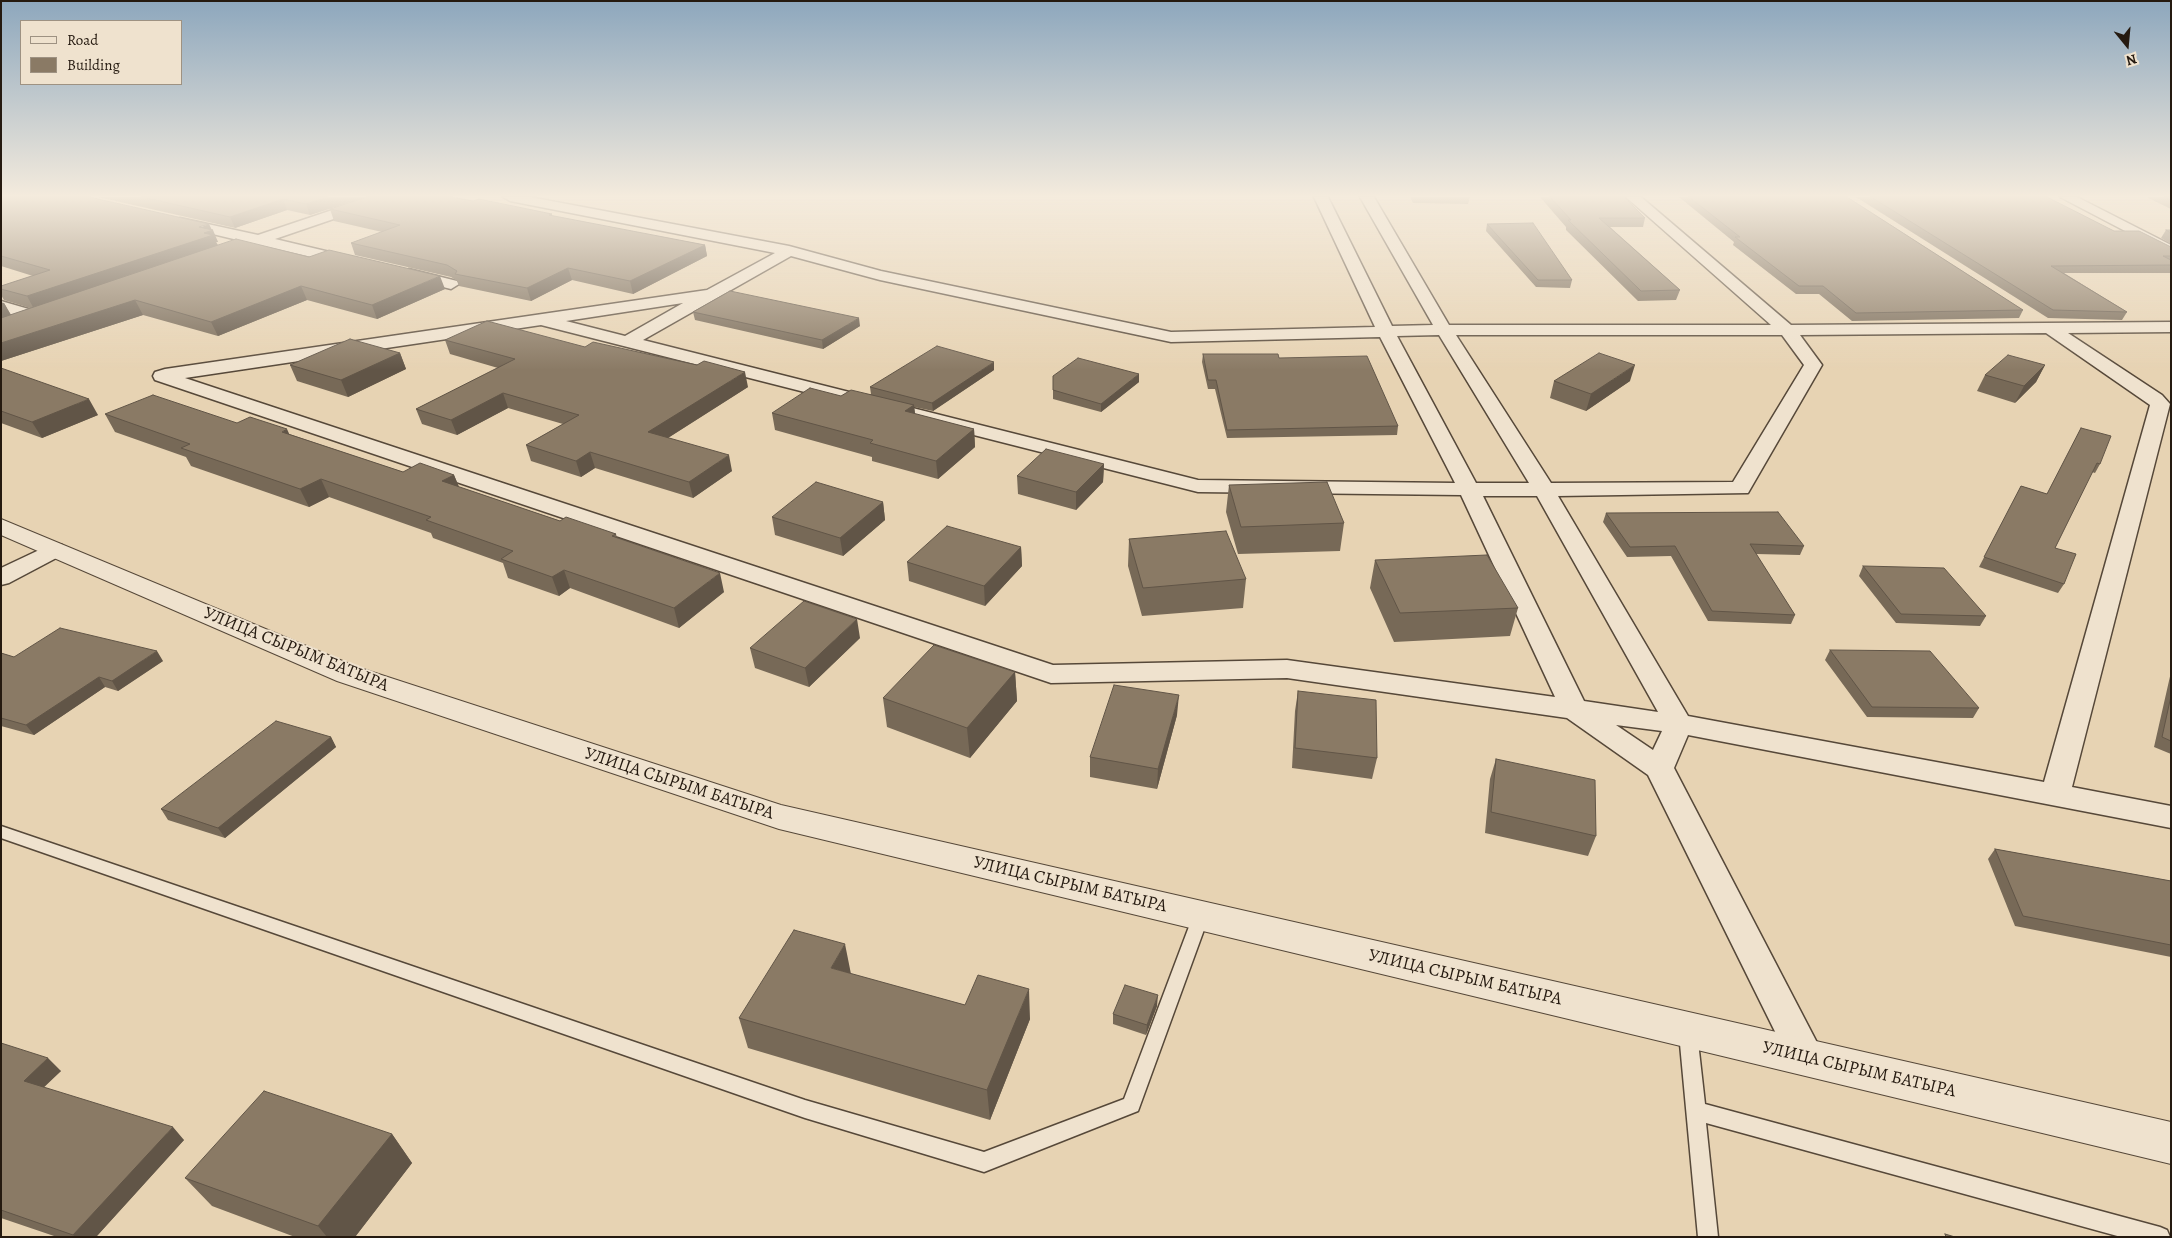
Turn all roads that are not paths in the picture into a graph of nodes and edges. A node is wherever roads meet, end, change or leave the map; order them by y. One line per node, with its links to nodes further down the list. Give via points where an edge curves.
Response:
1 (218, 255): 8 (street)
2 (321, 255): 9 (street)
3 (782, 255): 12 (street)
4 (803, 255): 23 (street, via 880,275 1171,337)
5 (1349, 255): 23 (street)
6 (1400, 255): 21 (street)
7 (1700, 255): 22 (street)
8 (211, 257)
9 (364, 264)
10 (393, 271): 11 (street)
11 (451, 284)
12 (714, 294): 17 (street); 24 (street)
13 (1, 306): 16 (street)
14 (2016, 307): 20 (street)
15 (52, 310): 16 (street)
16 (34, 316): 18 (street)
17 (539, 319): 24 (street); 30 (street, via 162,376 1050,674 1288,669)
18 (9, 325)
19 (2171, 327): 20 (street)
20 (2049, 328): 22 (street); 33 (street, via 2160,404)
21 (1445, 330): 22 (street); 23 (street); 26 (street)
22 (1787, 330): 26 (street, via 1813,365 1740,488)
23 (1386, 332): 25 (street)
24 (628, 341): 25 (street, via 1198,486)
25 (1469, 489): 26 (street); 30 (street)
26 (1544, 490): 31 (street)
27 (1, 526): 28 (street, УЛИЦА СЫРЫМ БАТЫРА)
28 (54, 550): 29 (street); 36 (street, УЛИЦА СЫРЫМ БАТЫРА, via 347,674 779,817)
29 (1, 578)
30 (1574, 709): 31 (street); 32 (street)
31 (1679, 724): 32 (street); 33 (street)
32 (1659, 768): 38 (street)
33 (2055, 794): 34 (street)
34 (2171, 817)
35 (1, 832): 36 (lane, via 805,1109 984,1162 1131,1105)
36 (1201, 916): 37 (street, УЛИЦА СЫРЫМ БАТЫРА)
37 (1688, 1030): 38 (street, УЛИЦА СЫРЫМ БАТЫРА); 39 (lane)
38 (1807, 1058): 40 (street, УЛИЦА СЫРЫМ БАТЫРА)
39 (1696, 1111): 41 (lane); 42 (lane)
40 (2171, 1143)
41 (1708, 1237)
42 (2160, 1237)

